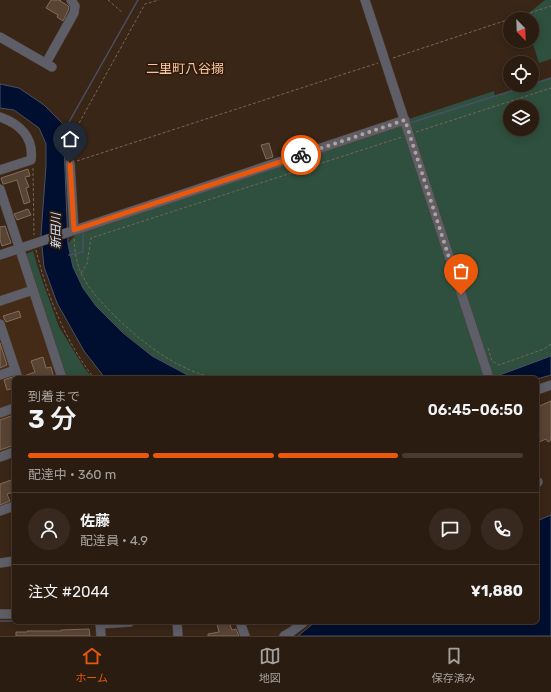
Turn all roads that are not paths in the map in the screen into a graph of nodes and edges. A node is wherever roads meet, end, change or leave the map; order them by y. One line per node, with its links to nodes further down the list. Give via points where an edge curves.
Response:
1 (71, 0): 3 (street, via 74,13 49,65)
2 (365, 0): 5 (street)
3 (0, 37)
4 (0, 117): 7 (street, via 20,128 28,138 32,153 31,160)
5 (407, 128): 10 (street); 19 (street)
6 (70, 163): 10 (street)
7 (0, 170)
8 (0, 189): 9 (street)
9 (3, 208): 11 (street)
10 (74, 230): 11 (street)
11 (20, 249): 12 (street); 13 (street)
12 (0, 255)
13 (33, 290): 14 (street); 20 (street)
14 (0, 301)
15 (0, 324): 16 (street)
16 (2, 338): 17 (street)
17 (17, 374): 18 (street)
18 (0, 375)
19 (488, 375)
20 (61, 376)
21 (551, 385): 22 (street)
22 (539, 389)
23 (12, 409): 24 (street)
24 (0, 413)
25 (12, 453): 26 (street)
26 (0, 457)
27 (12, 507): 28 (street)
28 (0, 511)
29 (12, 561): 30 (street)
30 (0, 564)
31 (0, 614): 32 (street)
32 (12, 614)
33 (100, 624): 37 (street)
34 (177, 624): 38 (street)
35 (241, 624): 39 (street)
36 (301, 624): 40 (street)
37 (101, 636)
38 (178, 636)
39 (245, 636)
40 (284, 636)

